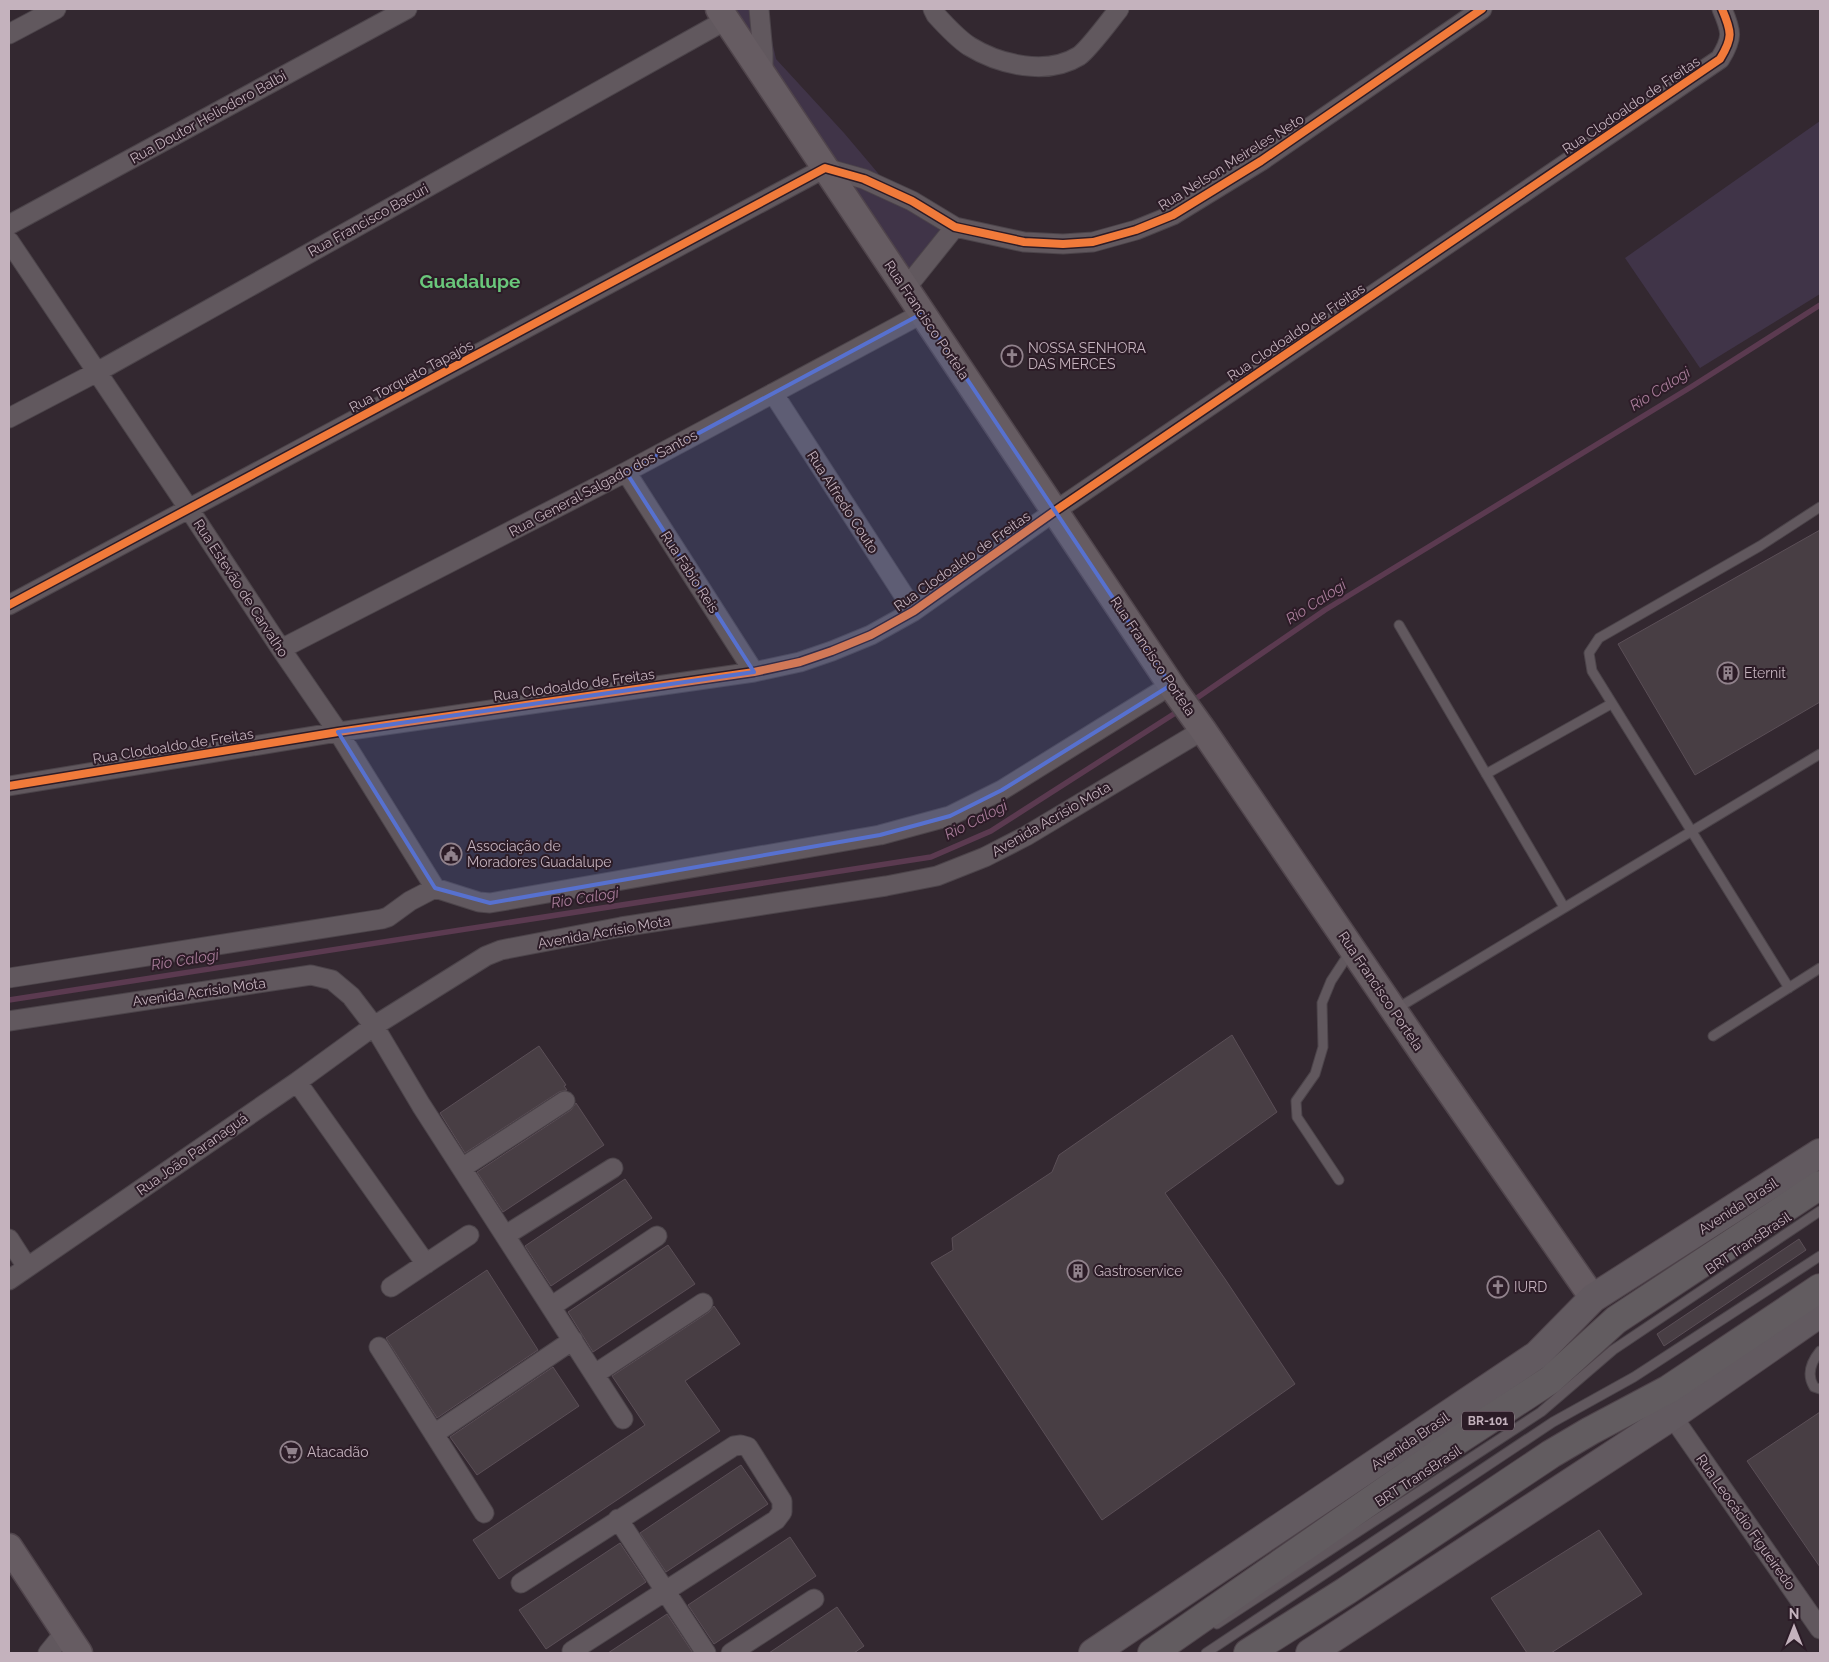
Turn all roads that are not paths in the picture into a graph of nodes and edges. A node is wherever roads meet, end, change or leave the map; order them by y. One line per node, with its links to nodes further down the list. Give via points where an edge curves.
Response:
1 (56, 9): 9 (street)
2 (407, 9): 12 (street, Rua Doutor Heliodoro Balbi)
3 (759, 9): 10 (street)
4 (933, 9): 5 (street, via 940,20 969,46 994,58 1027,66 1058,65 1080,55)
5 (1119, 9)
6 (1482, 9): 13 (street, Rua Nelson Meireles Neto, via 1260,162 1174,215 1093,242 1063,244 1024,242)
7 (1722, 9): 23 (street, Rua Clodoaldo de Freitas, via 1728,24 1730,44 1720,59)
8 (723, 14): 10 (street, Rua Francisco Portela); 17 (street, Rua Francisco Bacuri)
9 (9, 34)
10 (762, 74): 11 (street, Rua Francisco Portela)
11 (825, 168): 13 (street, Rua Nelson Meireles Neto, via 864,180 912,201); 15 (street, Rua Francisco Portela); 22 (street, Rua Torquato Tapajós)
12 (9, 225)
13 (955, 227): 15 (street)
14 (9, 241): 17 (street, Rua Estevão de Carvalho)
15 (906, 288): 16 (street, Rua Francisco Portela)
16 (923, 313): 18 (street, Rua General Salgado dos Santos); 23 (street, Rua Francisco Portela)
17 (97, 372): 19 (street, Rua Francisco Bacuri); 22 (street, Rua Estevão de Carvalho)
18 (772, 394): 20 (street, Rua General Salgado dos Santos); 25 (street, Rua Alfredo Couto)
19 (9, 418)
20 (626, 472): 27 (street, Rua General Salgado dos Santos); 28 (street, Rua Fábio Reis)
21 (1820, 507): 30 (lane, via 1760,546 1599,638 1592,646 1589,661)
22 (189, 509): 24 (street, Rua Torquato Tapajós); 27 (street, Rua Estevão de Carvalho)
23 (1055, 511): 25 (street, Rua Clodoaldo de Freitas); 29 (street, Rua Francisco Portela)
24 (9, 605)
25 (914, 611): 28 (street, Rua Clodoaldo de Freitas, via 871,635 832,651)
26 (1398, 625): 34 (lane)
27 (281, 649): 32 (street, Rua Estevão de Carvalho)
28 (754, 672): 32 (street, Rua Clodoaldo de Freitas)
29 (1173, 688): 31 (street, Rua Francisco Portela); 37 (street, via 1002,790 950,816 880,835 490,903)
30 (1611, 704): 34 (lane); 36 (lane)
31 (1201, 726): 39 (street, Rua Francisco Portela); 45 (street, Avenida Acrísio Mota, via 1026,836 937,876 501,950 486,956)
32 (338, 732): 35 (street, Rua Clodoaldo de Freitas); 37 (street, Rua Estevão de Carvalho)
33 (1820, 754): 36 (lane)
34 (1486, 774): 38 (lane)
35 (9, 786)
36 (1692, 830): 38 (lane); 42 (lane)
37 (435, 888): 41 (street, via 382,919)
38 (1564, 907): 43 (lane)
39 (1353, 948): 43 (street, Rua Francisco Portela); 52 (lane, via 1331,981 1322,1003 1323,1047 1314,1074 1296,1101 1297,1118)
40 (1820, 968): 42 (lane)
41 (9, 978)
42 (1789, 988): 46 (lane)
43 (1394, 1010): 65 (street, Rua Francisco Portela)
44 (9, 1021): 45 (street, Avenida Acrísio Mota, via 311,975 332,980 351,996)
45 (374, 1026): 47 (street, Rua João Paranaguá); 50 (street)
46 (1713, 1036)
47 (297, 1082): 60 (street); 61 (street, Rua João Paranaguá)
48 (565, 1101): 50 (street)
49 (1820, 1153): 65 (main road, Avenida Brasil)
50 (462, 1168): 55 (street)
51 (613, 1168): 55 (street)
52 (1339, 1180)
53 (1820, 1185): 92 (highway, Avenida Brasil / BR-101, via 1616,1320 1550,1380 1458,1440)
54 (1820, 1211): 85 (lane, BRT TransBrasil, via 1613,1350 1541,1412)
55 (506, 1235): 67 (street)
56 (469, 1236): 60 (street)
57 (657, 1236): 67 (street)
58 (9, 1239): 61 (street)
59 (1820, 1256): 93 (lane, via 1634,1378 1554,1422)
60 (426, 1264): 63 (street)
61 (27, 1267): 62 (street, Rua João Paranaguá)
62 (9, 1280)
63 (391, 1287)
64 (1820, 1288): 94 (highway, via 1669,1390 1551,1454)
65 (1593, 1298): 91 (main road, Avenida Brasil, via 1537,1355)
66 (703, 1303): 72 (street)
67 (552, 1306): 69 (street)
68 (1820, 1313): 74 (main road)
69 (573, 1340): 72 (street); 76 (street)
70 (379, 1347): 76 (street)
71 (1820, 1351): 73 (lane, via 1812,1361 1810,1371 1810,1381 1814,1387)
72 (595, 1374): 75 (street)
73 (1820, 1388)
74 (1672, 1416): 83 (street, Rua Leocádio Figueiredo); 95 (main road)
75 (623, 1419)
76 (434, 1434): 77 (street)
77 (484, 1513)
78 (618, 1519): 80 (street); 81 (street); 81 (street, via 734,1446 748,1447 782,1501 782,1512 776,1520)
79 (9, 1546): 84 (street)
80 (521, 1583)
81 (666, 1592): 86 (street); 89 (street)
82 (814, 1599): 90 (street)
83 (1820, 1629)
84 (65, 1632): 87 (street); 88 (street)
85 (1206, 1632)
86 (572, 1651)
87 (48, 1653)
88 (80, 1653)
89 (706, 1653)
90 (730, 1653)
91 (1093, 1653)
92 (1152, 1653)
93 (1206, 1653)
94 (1248, 1653)
95 (1310, 1653)

